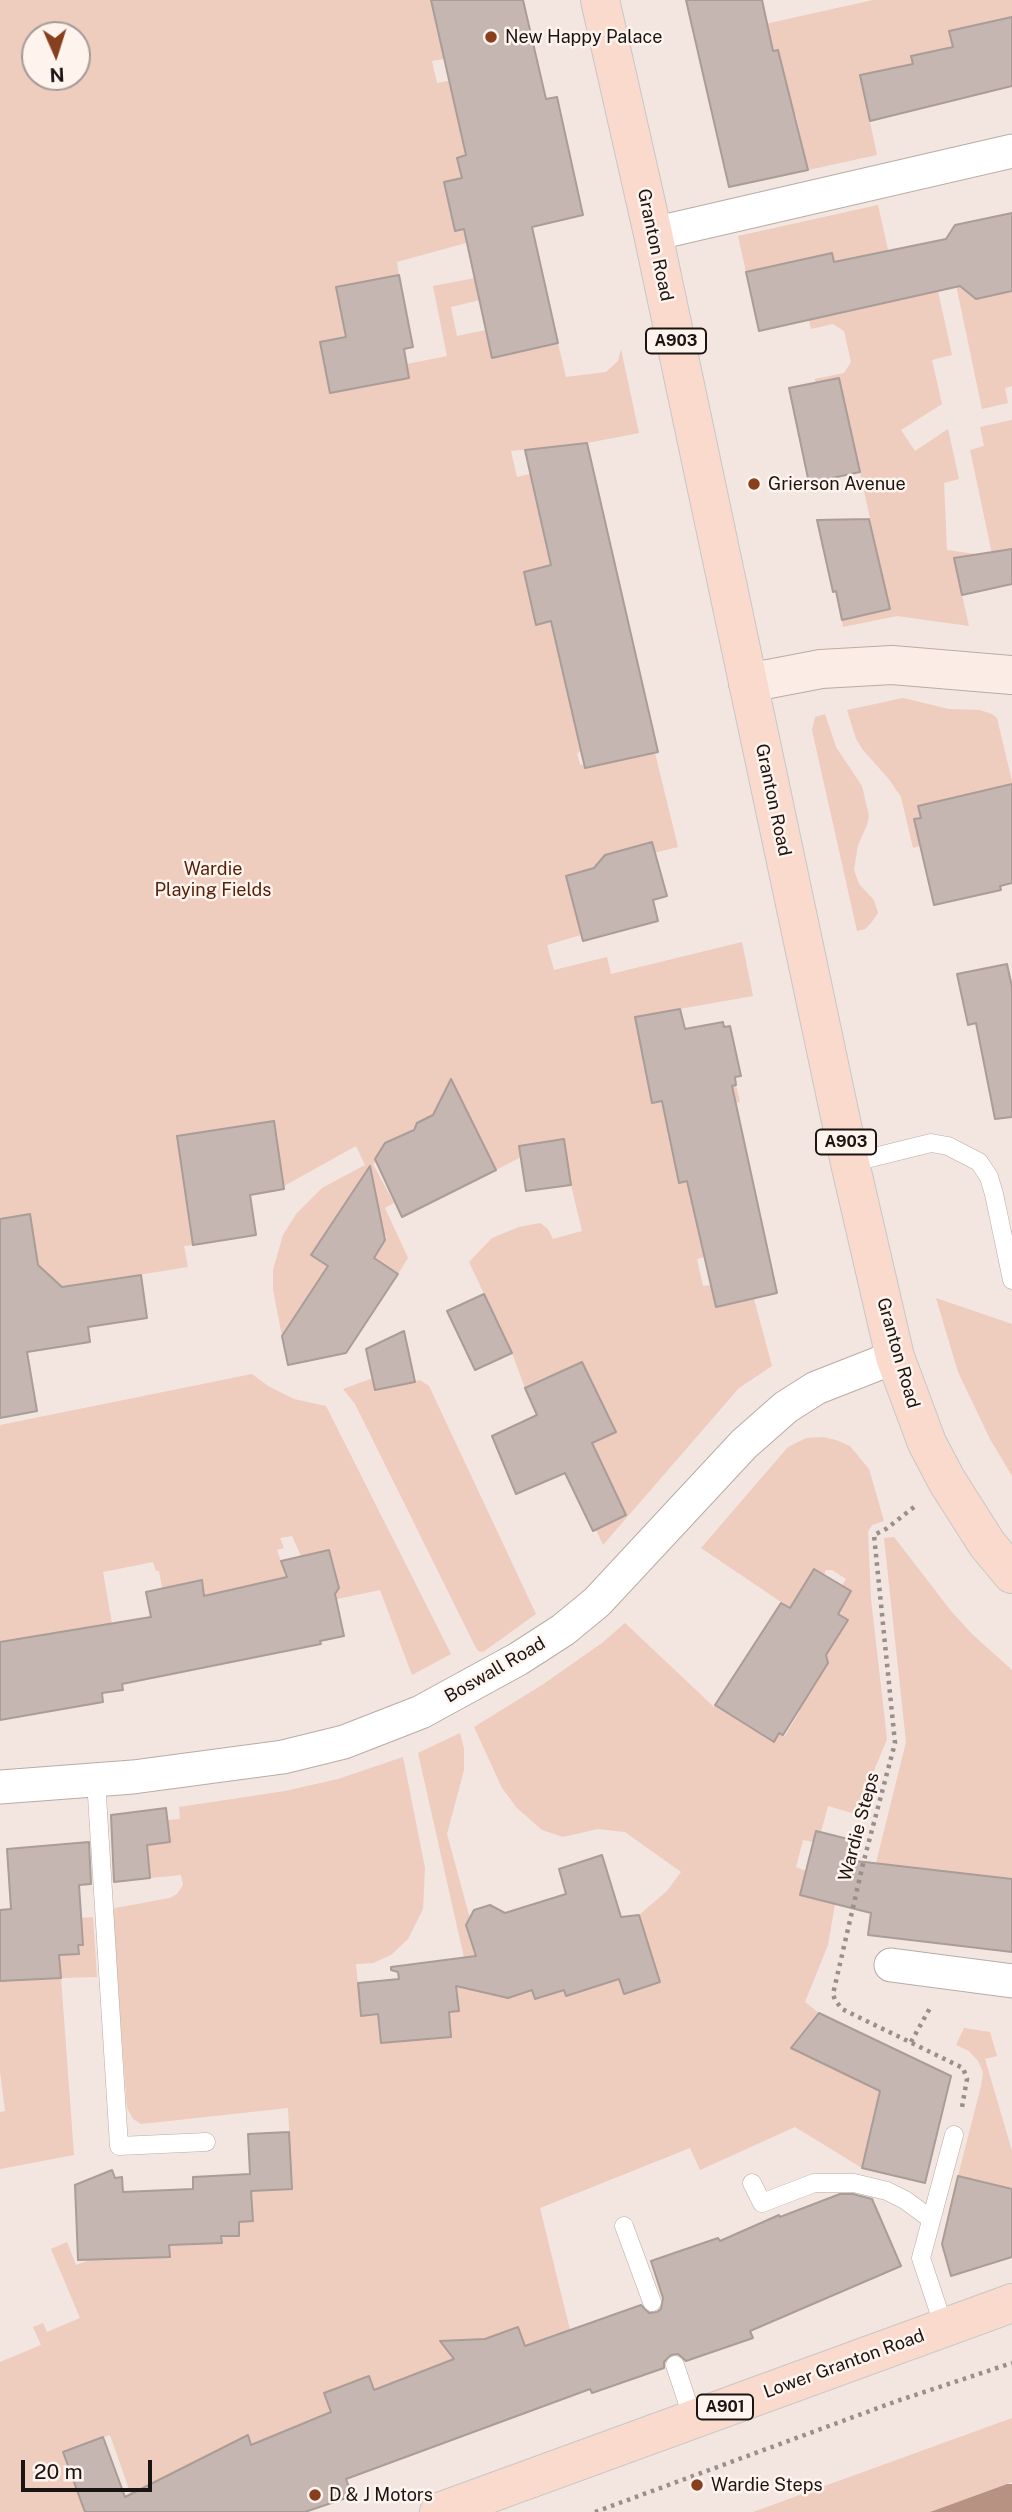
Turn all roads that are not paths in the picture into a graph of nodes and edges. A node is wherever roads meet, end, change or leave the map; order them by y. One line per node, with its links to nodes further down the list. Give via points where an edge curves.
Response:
1 (600, 0): 3 (main road, Granton Road / A903)
2 (1012, 151): 3 (street)
3 (653, 234): 5 (main road, Granton Road / A903)
4 (1012, 675): 5 (street, via 892,665 821,669)
5 (748, 683): 6 (main road, Granton Road / A903)
6 (850, 1163): 7 (lane, via 931,1143 965,1153 979,1162 989,1177); 9 (main road, Granton Road / A903)
7 (1009, 1255): 8 (lane)
8 (1012, 1280)
9 (895, 1357): 10 (main road, Granton Road / A903, via 927,1443 947,1481); 11 (street, Boswall Road, via 816,1388 775,1415 597,1602 563,1630 473,1685 421,1712 313,1751 201,1770)
10 (1012, 1574)
11 (96, 1780): 12 (street, Boswall Road); 16 (lane, via 118,2146)
12 (0, 1787)
13 (891, 1965): 14 (street)
14 (1012, 1981)
15 (954, 2135): 18 (lane)
16 (206, 2142)
17 (752, 2183): 18 (lane, via 762,2203 814,2183 854,2183 896,2196)
18 (931, 2219): 22 (lane, via 921,2258)
19 (624, 2225): 20 (lane)
20 (652, 2302)
21 (1012, 2303): 22 (main road, Lower Granton Road / A901)
22 (944, 2327): 24 (main road, Lower Granton Road / A901)
23 (675, 2365): 24 (lane)
24 (694, 2418): 25 (main road, Lower Granton Road / A901)
25 (439, 2512)

